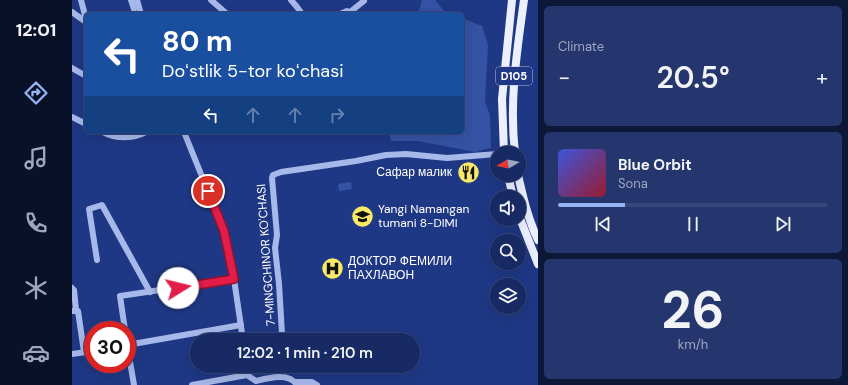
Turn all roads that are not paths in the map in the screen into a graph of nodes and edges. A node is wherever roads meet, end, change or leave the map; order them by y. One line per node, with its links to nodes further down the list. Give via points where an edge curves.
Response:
1 (81, 0): 11 (street)
2 (131, 0): 9 (street)
3 (137, 0): 12 (street)
4 (211, 0): 13 (street)
5 (291, 0): 14 (street)
6 (512, 0): 16 (main road, D105)
7 (524, 0): 17 (main road, D105)
8 (364, 1): 15 (street)
9 (134, 9)
10 (72, 12): 18 (street)
11 (84, 12)
12 (140, 12)
13 (225, 12)
14 (301, 12)
15 (350, 12)
16 (510, 19): 17 (main road); 26 (main road, D105, via 502,99)
17 (522, 20): 27 (main road, D105, via 513,88)
18 (84, 21)
19 (72, 68): 20 (street)
20 (84, 75)
21 (72, 117): 22 (street)
22 (84, 123)
23 (106, 134): 24 (street, via 130,138)
24 (142, 134)
25 (185, 134): 34 (street, via 224,231)
26 (504, 146)
27 (514, 146)
28 (490, 155): 41 (street, 7-MINGCHINOR KO'CHASI, via 447,158 386,155 273,175 277,235 275,248)
29 (520, 182): 31 (main road)
30 (523, 226): 33 (main road)
31 (538, 240)
32 (97, 260): 36 (street, via 89,209 102,205)
33 (538, 264)
34 (234, 279): 36 (street); 39 (street)
35 (72, 288): 37 (street)
36 (150, 292): 38 (street, via 120,296)
37 (74, 310): 43 (street, via 78,311)
38 (124, 321)
39 (241, 325): 40 (street); 42 (street)
40 (242, 333)
41 (282, 333)
42 (136, 343)
43 (84, 352): 44 (street)
44 (72, 354)
45 (132, 373): 49 (street)
46 (247, 375): 47 (street); 50 (street)
47 (257, 383): 48 (street, via 269,377 283,377)
48 (296, 384): 51 (street, via 312,382)
49 (134, 385)
50 (192, 385)
51 (317, 385)

